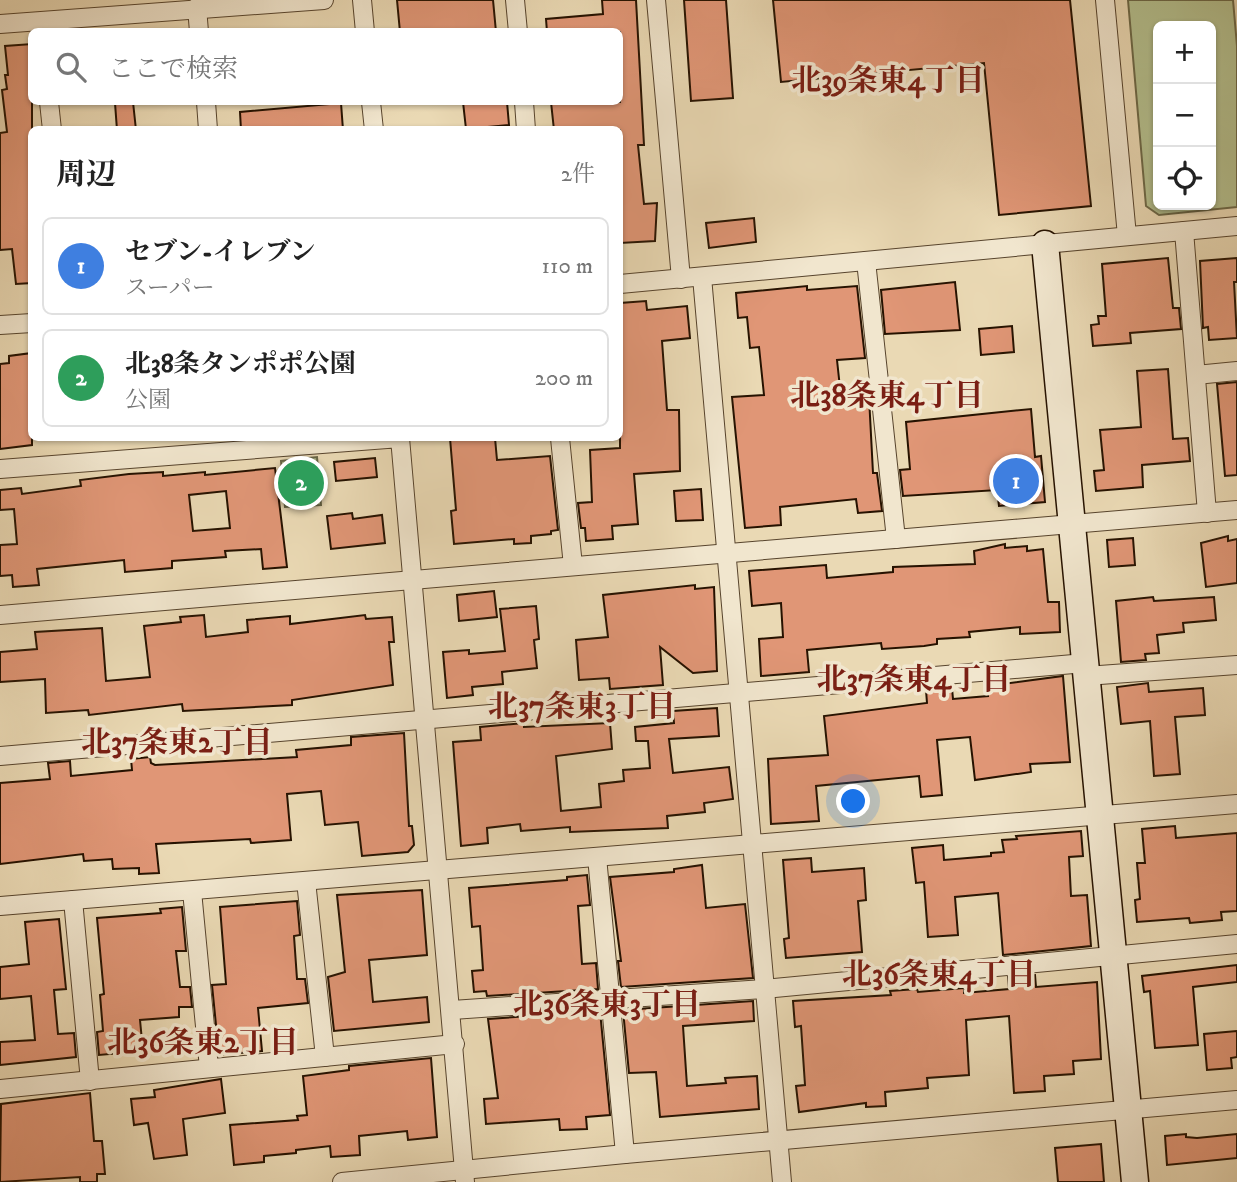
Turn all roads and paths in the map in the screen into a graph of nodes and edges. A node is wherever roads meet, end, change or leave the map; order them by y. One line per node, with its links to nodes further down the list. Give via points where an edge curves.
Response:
1 (324, 0): 6 (street)
2 (362, 0): 10 (street)
3 (515, 0): 11 (street)
4 (656, 0): 26 (street)
5 (1105, 0): 22 (street)
6 (197, 8): 8 (street); 9 (street)
7 (0, 24): 8 (street)
8 (42, 26)
9 (199, 28)
10 (365, 28)
11 (518, 28)
12 (49, 105): 16 (street)
13 (206, 105): 17 (street)
14 (371, 105): 18 (street)
15 (524, 105): 19 (street)
16 (52, 126)
17 (208, 126)
18 (374, 126)
19 (526, 126)
20 (1237, 226): 21 (street)
21 (1184, 231): 22 (street); 31 (street)
22 (1128, 236): 23 (street)
23 (1045, 244): 24 (street); 38 (street)
24 (866, 261): 25 (street); 39 (street)
25 (702, 277): 26 (street); 40 (street)
26 (681, 278): 27 (street)
27 (623, 284)
28 (28, 323): 29 (street)
29 (0, 325)
30 (1237, 371): 31 (street)
31 (1196, 375): 37 (street)
32 (361, 441): 35 (street)
33 (400, 441): 42 (street)
34 (560, 441): 41 (street)
35 (0, 469)
36 (1237, 510): 37 (street)
37 (1207, 513): 38 (street)
38 (1071, 524): 39 (street); 45 (street)
39 (896, 539): 40 (street)
40 (724, 553): 41 (street); 46 (street)
41 (573, 566): 42 (street)
42 (411, 580): 43 (street); 47 (street)
43 (0, 615)
44 (1237, 665): 45 (street)
45 (1086, 669): 46 (street); 50 (street)
46 (739, 692): 47 (street); 51 (street)
47 (423, 720): 48 (street); 53 (street)
48 (0, 757)
49 (1237, 804): 50 (street)
50 (1100, 815): 51 (street); 59 (street)
51 (752, 844): 52 (street); 60 (street)
52 (597, 857): 53 (street); 61 (street)
53 (436, 870): 54 (street); 62 (street)
54 (306, 881): 55 (street); 64 (street)
55 (192, 891): 56 (street); 65 (street)
56 (73, 900): 57 (street); 66 (street)
57 (0, 906)
58 (1237, 944): 59 (street)
59 (1113, 956): 60 (street); 69 (street)
60 (764, 989): 61 (street); 70 (street)
61 (609, 998): 62 (street); 71 (street)
62 (452, 1010): 63 (street)
63 (455, 1044): 64 (street); 72 (street)
64 (325, 1057): 65 (street)
65 (209, 1068): 66 (street)
66 (90, 1081): 67 (street)
67 (0, 1089)
68 (1237, 1100): 69 (street)
69 (1128, 1111): 70 (street); 75 (street)
70 (778, 1142): 71 (street); 74 (street)
71 (625, 1154): 72 (street)
72 (464, 1175): 73 (street)
73 (342, 1182)
74 (782, 1182)
75 (1135, 1182)

